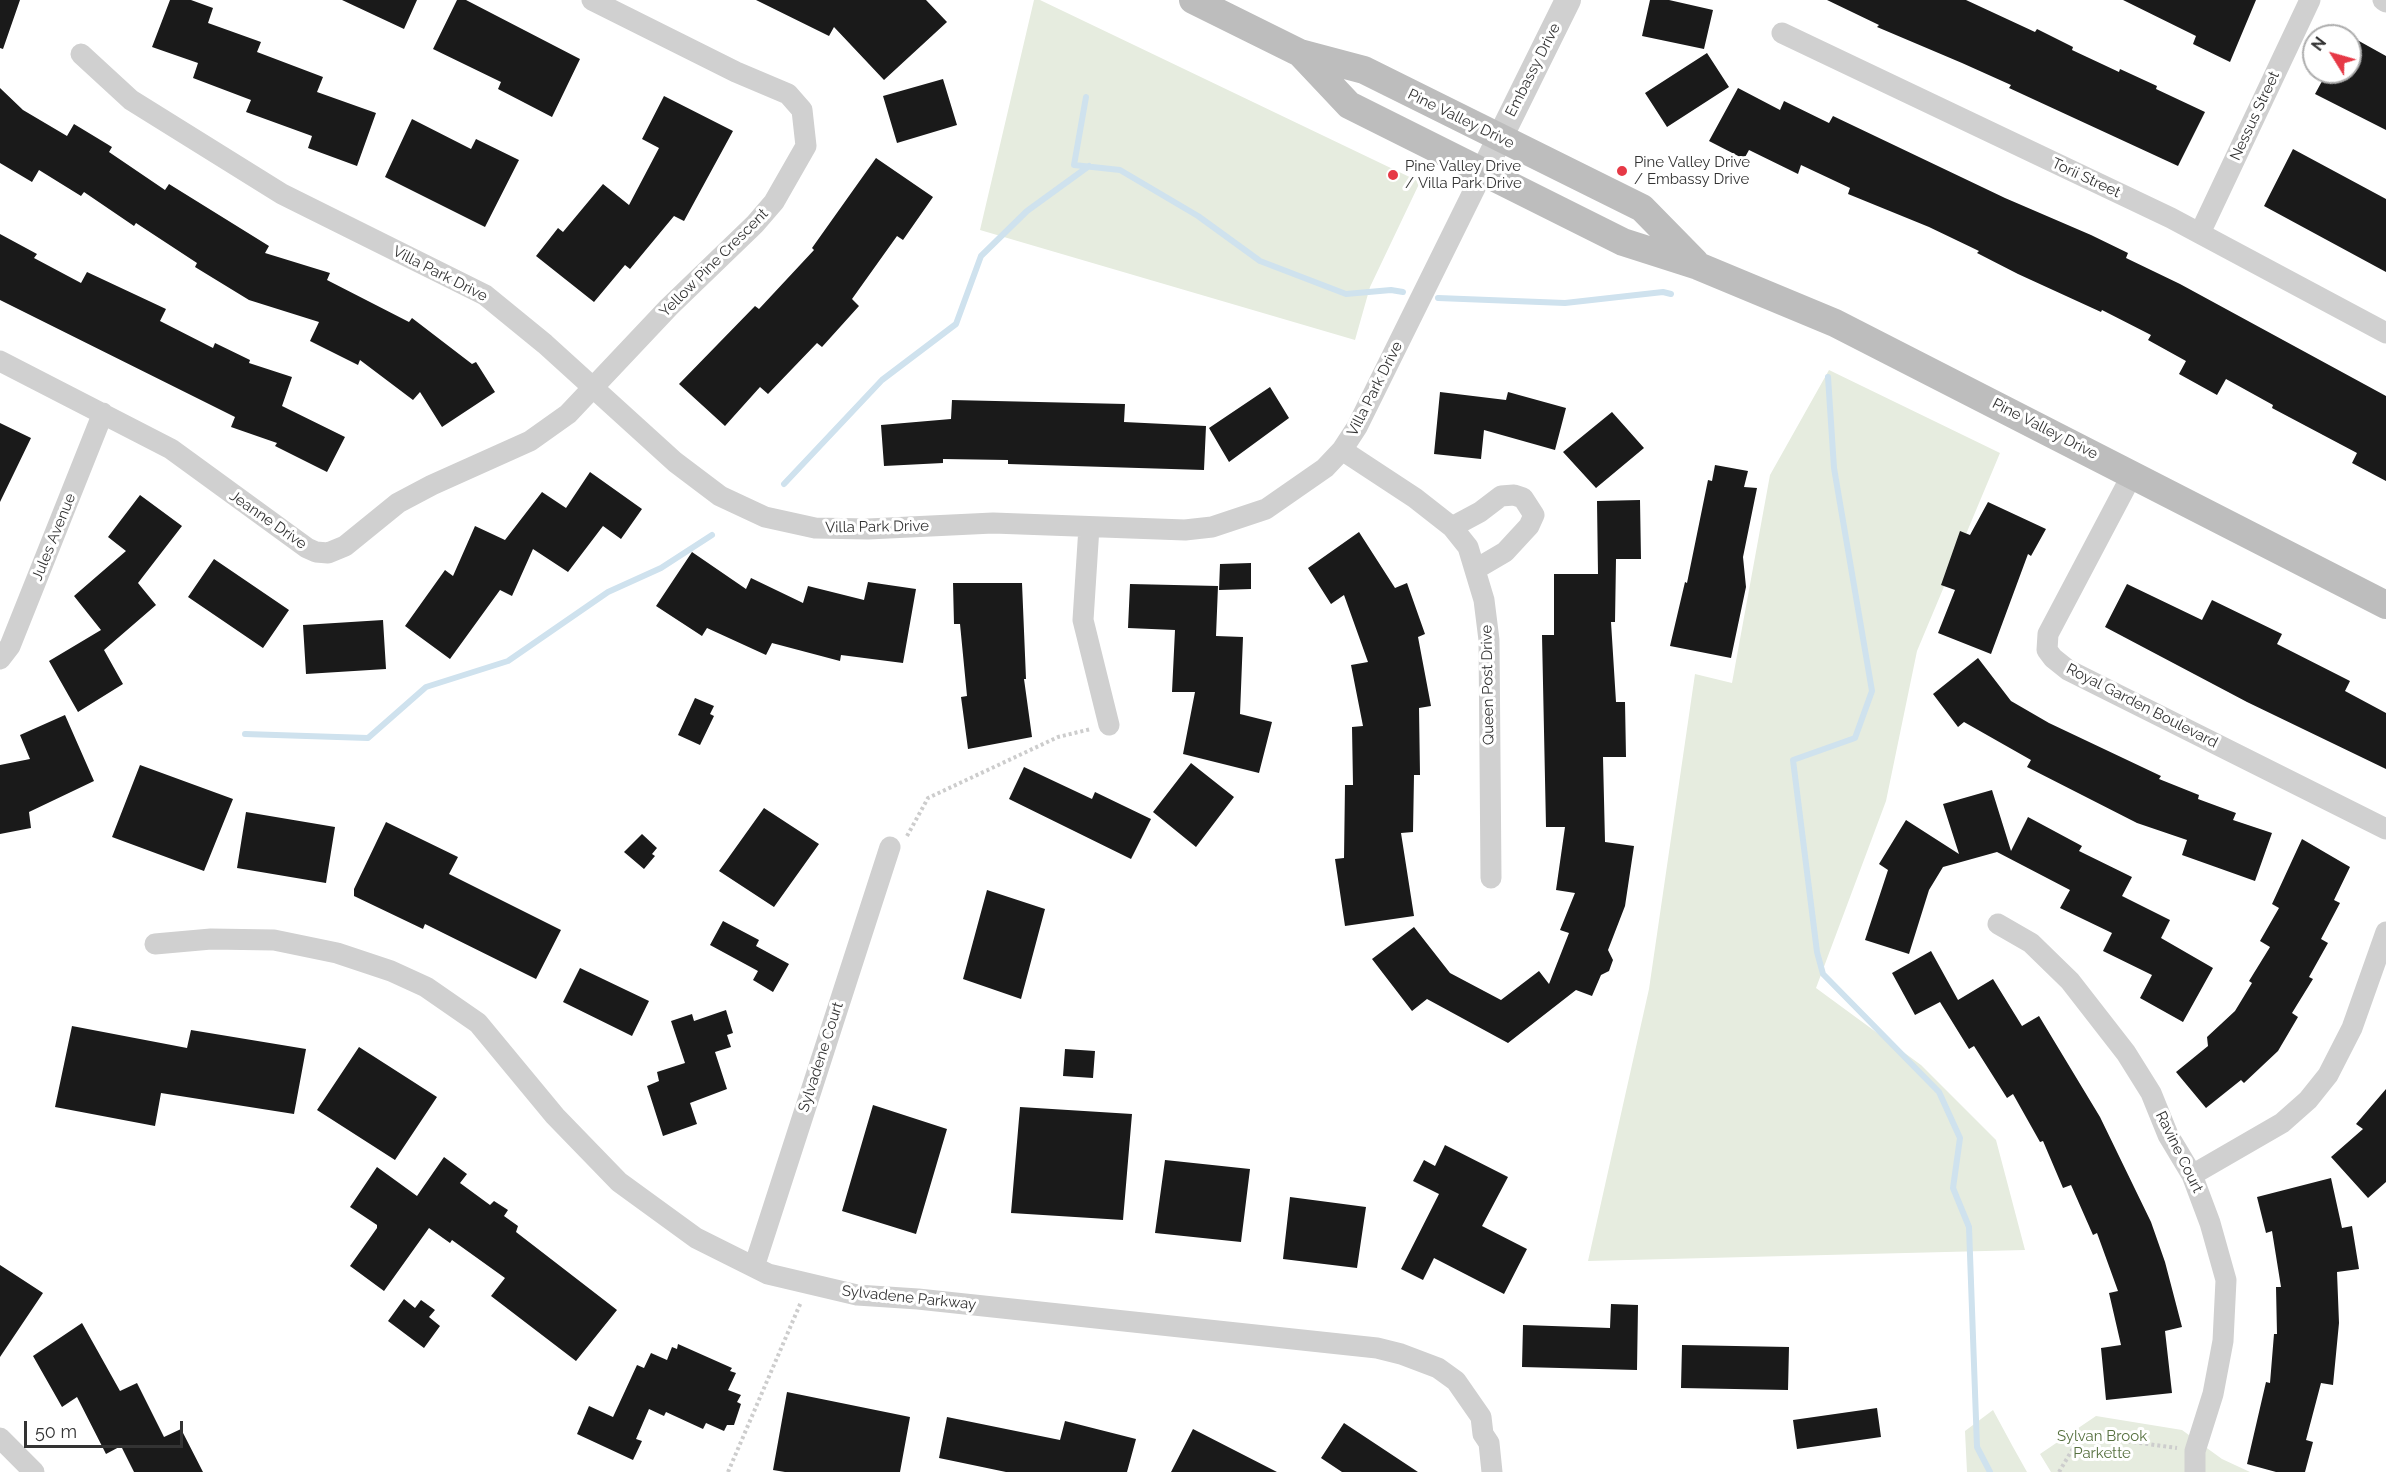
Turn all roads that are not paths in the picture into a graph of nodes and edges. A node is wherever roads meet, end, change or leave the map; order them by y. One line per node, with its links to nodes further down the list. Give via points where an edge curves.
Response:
1 (592, 0): 14 (street, Yellow Pine Crescent, via 789,94 802,110 806,136 806,147 774,202)
2 (1193, 0): 6 (main road, Pine Valley Drive)
3 (1568, 0): 8 (street, Embassy Drive)
4 (2310, 0): 10 (street, Nessus Street)
5 (1782, 33): 10 (street, Torii Street)
6 (1300, 53): 8 (main road, Pine Valley Drive, via 1364,70); 9 (main road, Pine Valley Drive, via 1349,105)
7 (81, 54): 14 (street, Villa Park Drive, via 131,100 282,194 485,295)
8 (1499, 138): 9 (street, Embassy Drive); 11 (main road, Pine Valley Drive, via 1642,208)
9 (1483, 172): 11 (main road, Pine Valley Drive, via 1623,242); 16 (street, Villa Park Drive, via 1384,377)
10 (2200, 233): 12 (street, Torii Street)
11 (1698, 266): 17 (main road, Pine Valley Drive, via 1835,323)
12 (2386, 333)
13 (0, 361): 15 (street, Jeanne Drive)
14 (593, 388): 15 (street, Jeanne Drive, via 538,437 398,503 345,546 328,553 307,548 171,449); 18 (street, Villa Park Drive, via 703,484 765,517 843,530 993,523)
15 (102, 413): 22 (street, Jules Avenue, via 10,646)
16 (1342, 450): 18 (street, Villa Park Drive, via 1303,486 1266,510 1240,520 1185,530); 19 (street, Queen Post Drive)
17 (2133, 473): 21 (main road, Pine Valley Drive); 24 (street, Royal Garden Boulevard, via 2048,634 2047,650 2068,670)
18 (1089, 527): 23 (street, via 1083,620)
19 (1452, 527): 20 (street, Queen Post Drive, via 1468,547); 20 (street, via 1501,496 1523,498 1534,514 1529,526 1505,552)
20 (1476, 569): 26 (street, Queen Post Drive, via 1489,640)
21 (2386, 604)
22 (0, 659)
23 (1109, 725)
24 (2386, 828)
25 (890, 847): 31 (street, Sylvadene Court)
26 (1491, 878)
27 (1998, 924): 30 (street, Ravine Court, via 2031,943 2070,981 2126,1053)
28 (2386, 932): 30 (street, via 2352,1028 2328,1075 2282,1123)
29 (155, 944): 31 (street, Sylvadene Parkway, via 210,939 274,940 337,953 426,987 478,1023 555,1116 619,1182 696,1238)
30 (2192, 1175): 33 (street, Ravine Court, via 2226,1280 2218,1374)
31 (754, 1267): 34 (street, Sylvadene Parkway, via 808,1285 876,1297 1377,1348 1438,1368 1456,1381 1481,1417)
32 (0, 1438): 35 (street)
33 (2195, 1461)
34 (1495, 1468)
35 (34, 1472)

